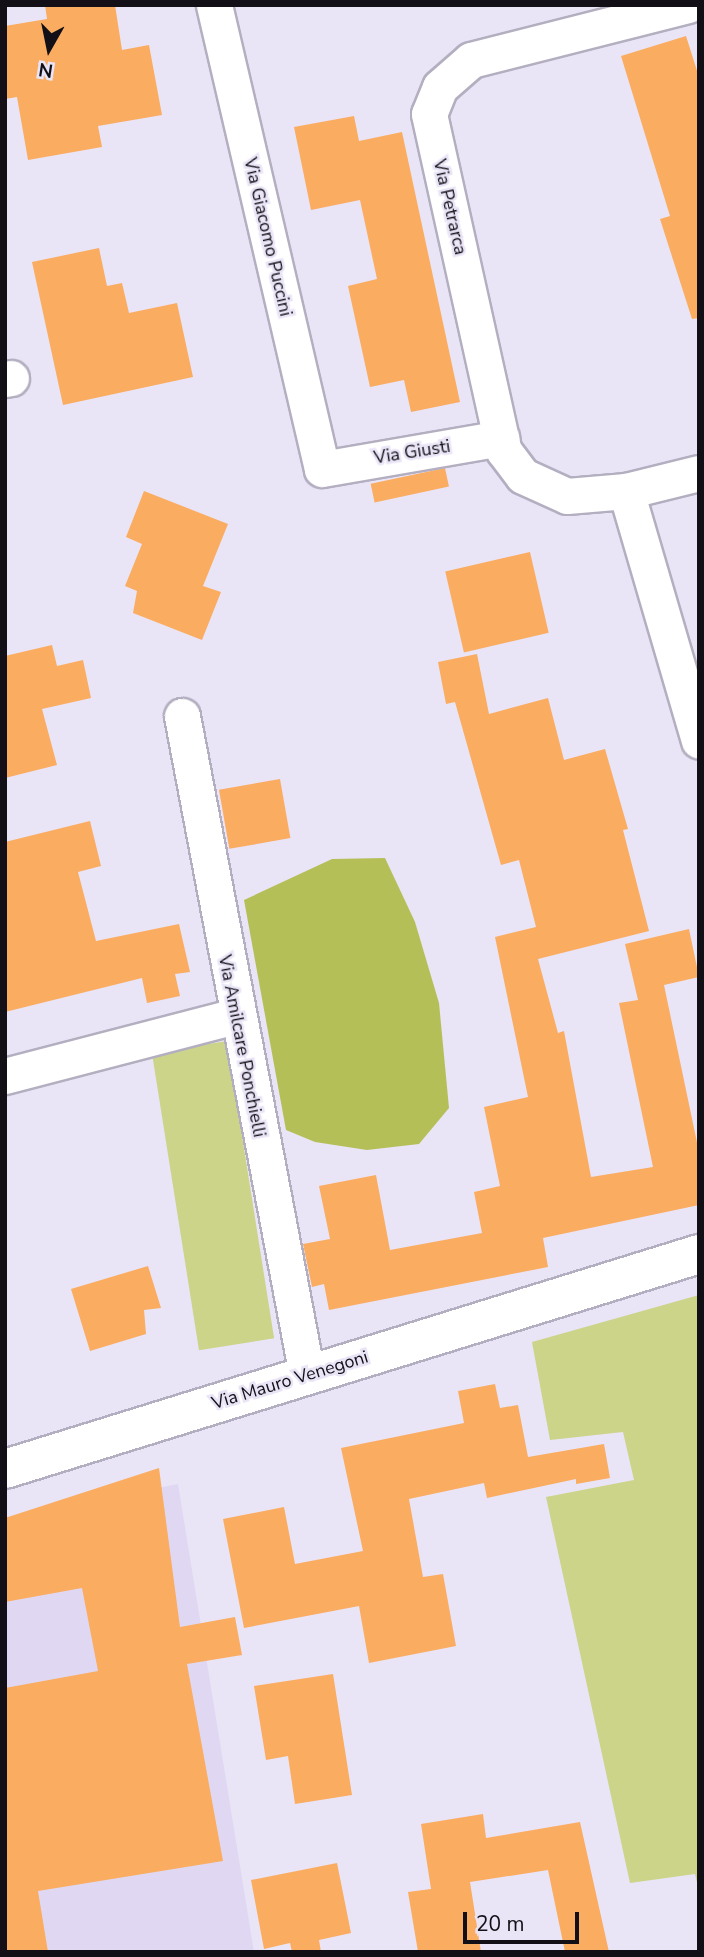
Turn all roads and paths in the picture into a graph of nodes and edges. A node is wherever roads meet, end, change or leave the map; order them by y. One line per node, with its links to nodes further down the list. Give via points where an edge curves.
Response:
1 (214, 5): 4 (street, Via Giacomo Puccini)
2 (688, 5): 3 (street, Via Petrarca, via 471,60 440,87 429,114)
3 (501, 438): 4 (street, Via Giusti); 6 (street, Via Petrarca, via 523,475 546,490 567,496)
4 (322, 469)
5 (699, 473): 6 (street)
6 (626, 491): 8 (street)
7 (182, 716): 9 (street, Via Amilcare Ponchielli)
8 (699, 741)
9 (235, 1016): 10 (street); 12 (street, Via Amilcare Ponchielli)
10 (5, 1076)
11 (699, 1254): 12 (main road, Via Mauro Venegoni)
12 (307, 1375): 13 (main road, Via Mauro Venegoni)
13 (5, 1469)

